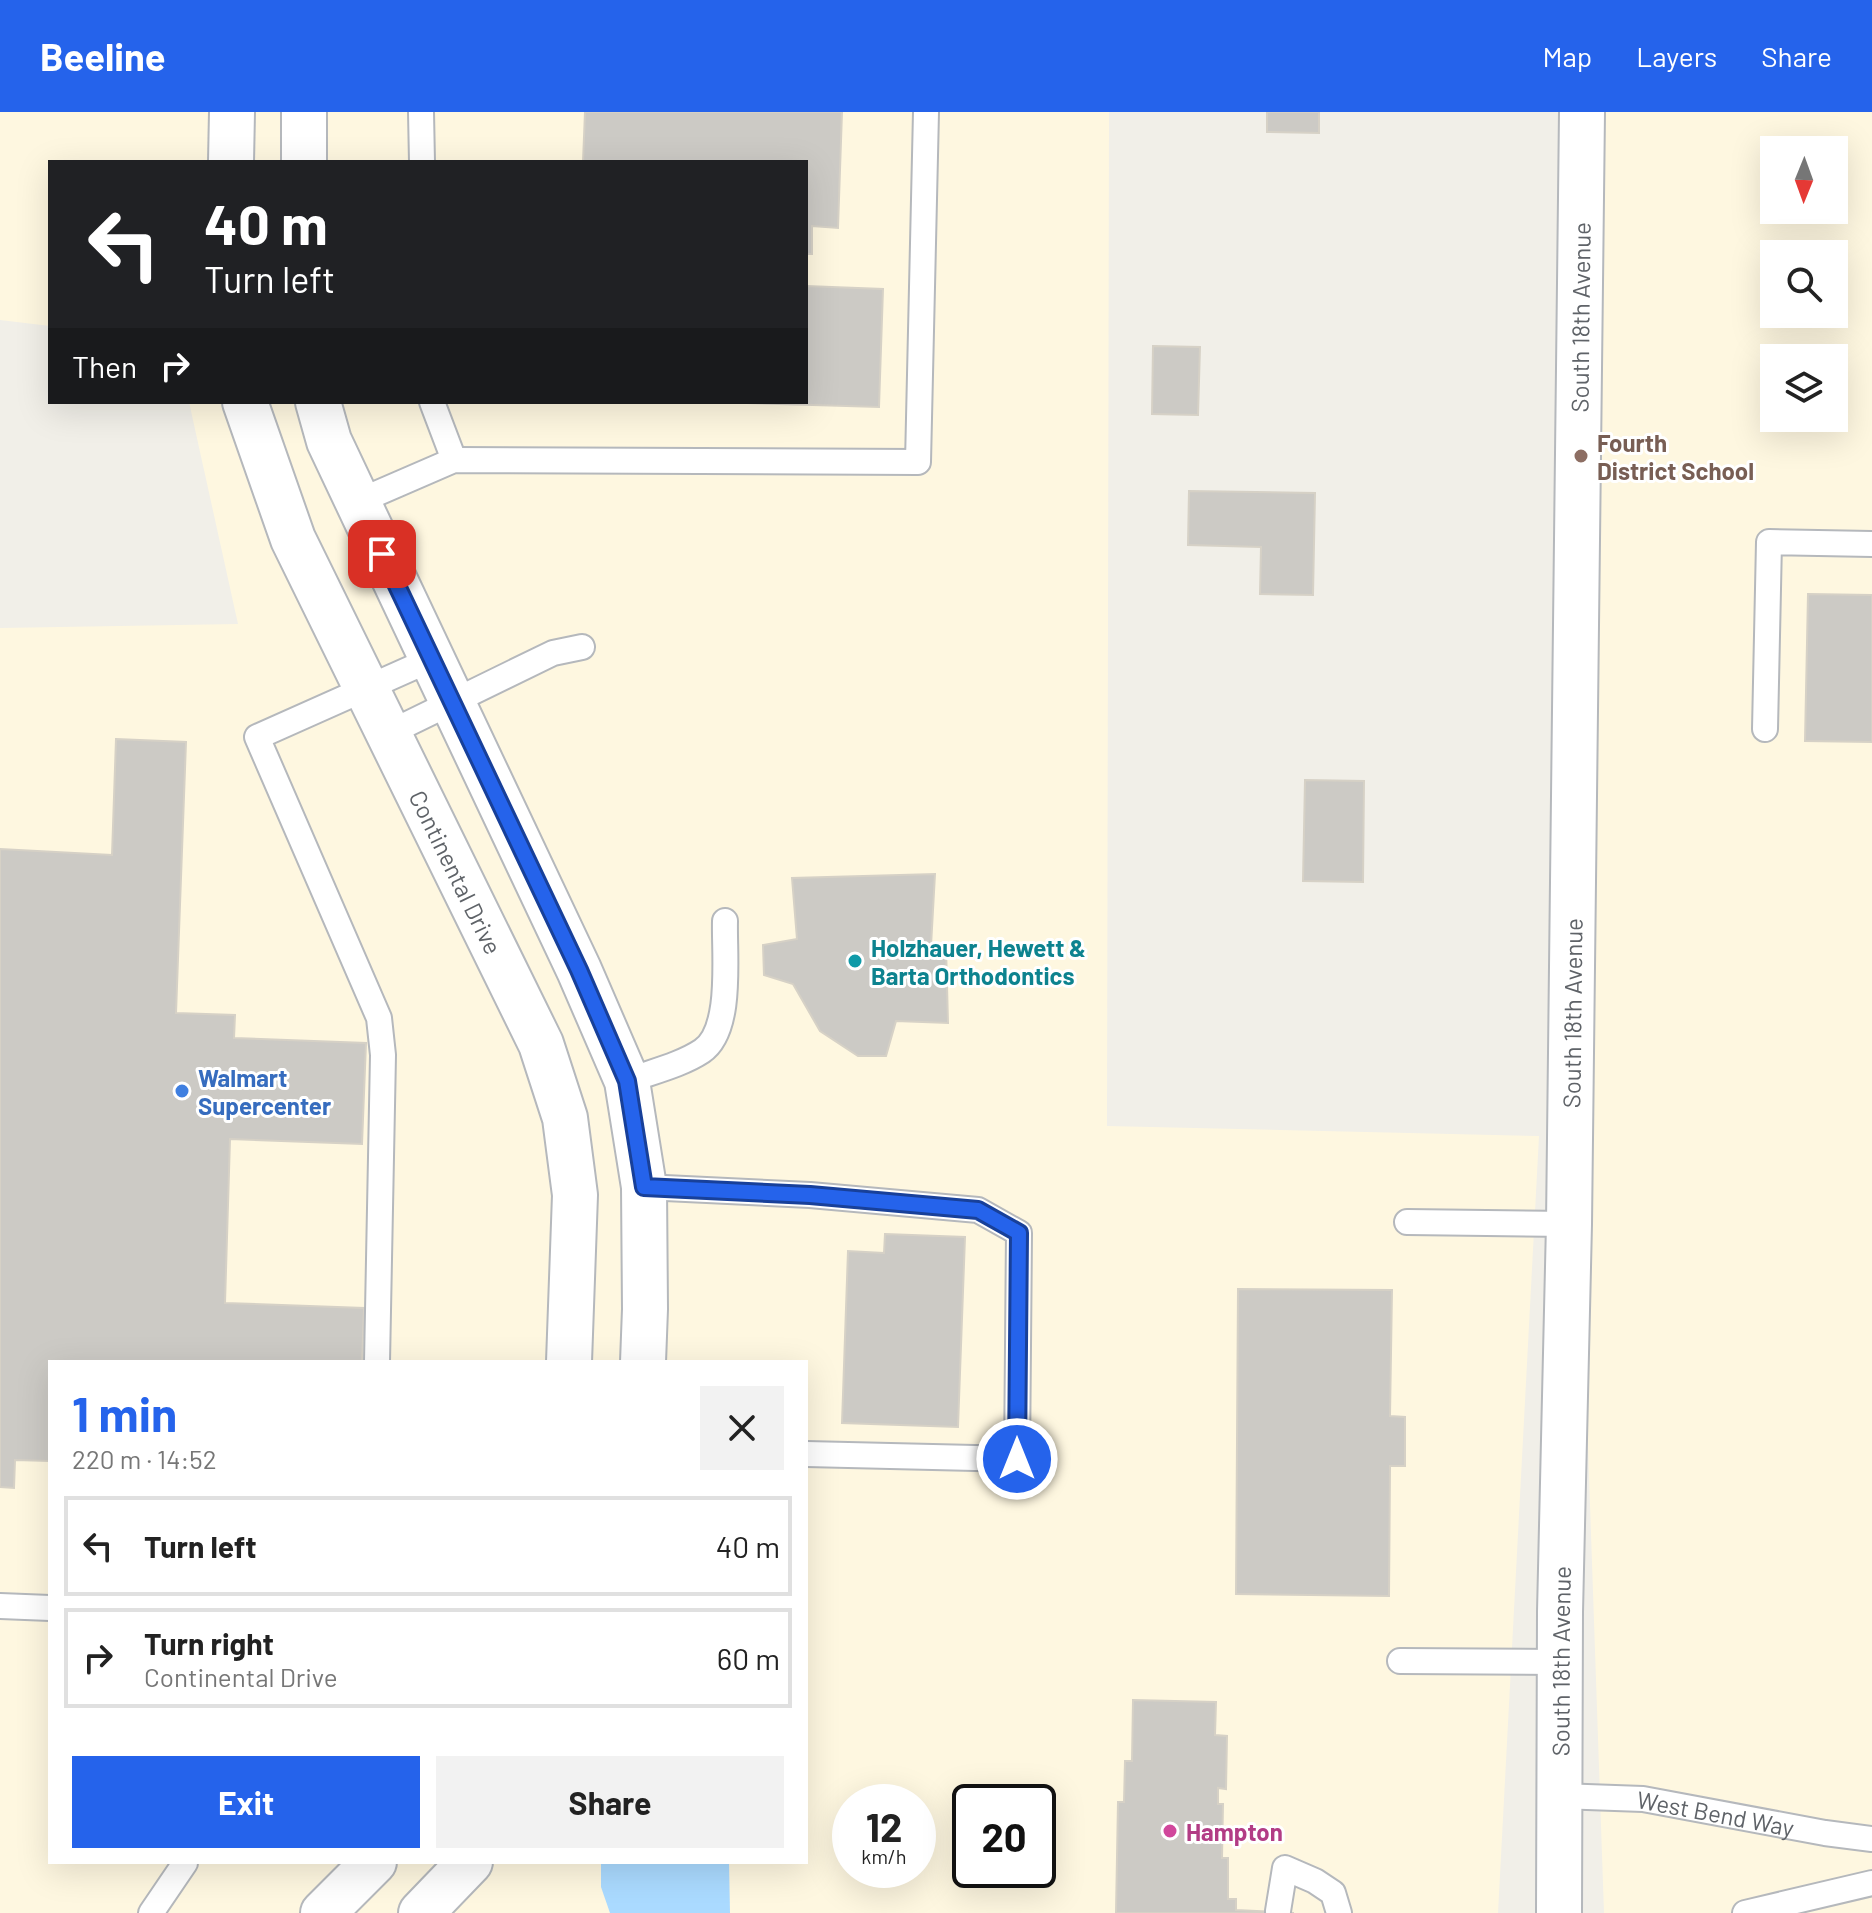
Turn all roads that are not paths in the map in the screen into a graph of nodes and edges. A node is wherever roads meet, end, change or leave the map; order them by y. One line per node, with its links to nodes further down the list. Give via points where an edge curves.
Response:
1 (232, 112): 6 (street)
2 (304, 112): 7 (street)
3 (421, 112): 8 (lane)
4 (926, 112): 12 (lane, via 918,462)
5 (1582, 112): 25 (street, South 18th Avenue)
6 (231, 160)
7 (304, 160)
8 (422, 160)
9 (246, 404): 17 (street, Continental Drive, via 293,539)
10 (319, 404): 13 (street)
11 (433, 404): 12 (lane)
12 (454, 460): 13 (lane)
13 (357, 502): 16 (street)
14 (1872, 544): 19 (lane, via 1769,542)
15 (582, 647): 18 (lane, via 553,653)
16 (432, 659): 17 (lane); 18 (street)
17 (367, 688): 20 (street, Continental Drive); 26 (lane, via 257,737 379,1018 383,1055)
18 (452, 703): 20 (lane); 22 (street)
19 (1765, 729)
20 (389, 733): 27 (street, Continental Drive, via 541,1044 565,1118 575,1195)
21 (725, 921): 22 (lane, via 717,1035 703,1050)
22 (627, 1081): 23 (street)
23 (644, 1187): 28 (street); 29 (lane, via 978,1210 1019,1233 1017,1459)
24 (1407, 1222): 25 (lane)
25 (1569, 1224): 33 (street, South 18th Avenue)
26 (377, 1360)
27 (569, 1360)
28 (643, 1360)
29 (808, 1454)
30 (0, 1606): 31 (lane)
31 (48, 1608)
32 (1400, 1661): 33 (lane)
33 (1560, 1662): 34 (street, South 18th Avenue)
34 (1559, 1796): 35 (lane, West Bend Way, via 1643,1799); 45 (street, South 18th Avenue)
35 (1872, 1839)
36 (184, 1864): 41 (lane)
37 (372, 1864): 42 (street)
38 (468, 1864): 43 (street)
39 (1872, 1883): 46 (lane)
40 (1278, 1911): 44 (lane, via 1285,1868 1333,1893)
41 (151, 1913)
42 (323, 1913)
43 (421, 1913)
44 (1339, 1913)
45 (1559, 1913)
46 (1745, 1913)

